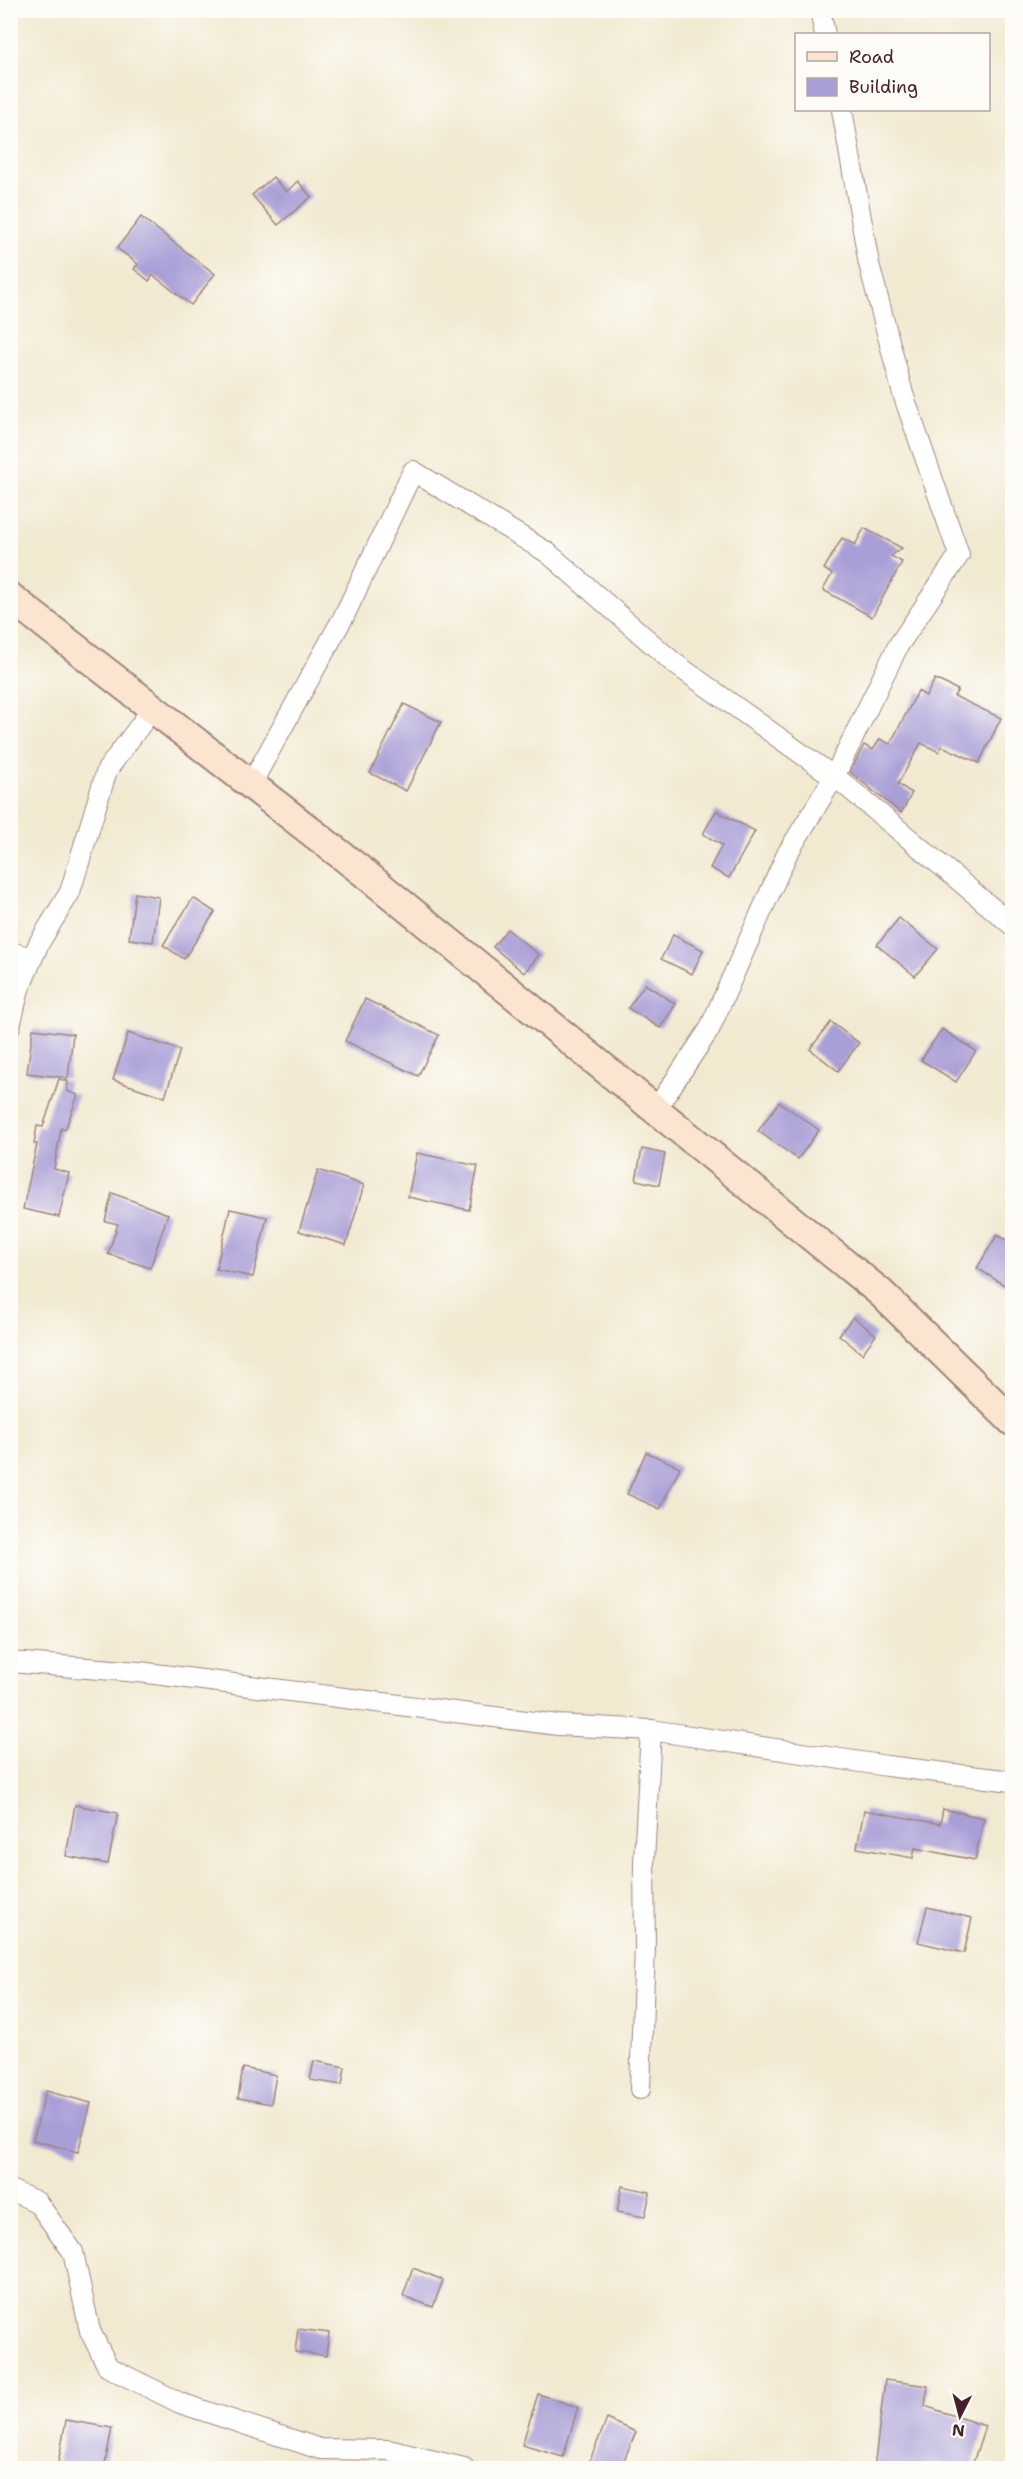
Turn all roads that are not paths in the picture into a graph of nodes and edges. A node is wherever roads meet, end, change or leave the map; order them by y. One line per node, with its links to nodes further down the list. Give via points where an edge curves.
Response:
1 (820, 10): 2 (street)
2 (825, 33)
3 (842, 111): 6 (street, via 869,264 903,394 959,555 898,646)
4 (10, 597): 5 (main road)
5 (153, 708): 7 (main road); 10 (street, via 107,770 70,892)
6 (834, 777): 7 (street, via 674,663 548,553 414,471 344,616); 8 (street); 12 (street, via 787,854 708,1030)
7 (251, 784): 12 (main road)
8 (1012, 925)
9 (10, 952): 10 (street)
10 (32, 958): 11 (street)
11 (10, 1026)
12 (656, 1109): 13 (main road, via 881,1293)
13 (1012, 1421)
14 (10, 1662): 15 (street, via 139,1672 558,1725)
15 (651, 1730): 16 (street); 17 (street)
16 (1012, 1781)
17 (640, 2089)
18 (10, 2190): 19 (street, via 37,2202 73,2252 90,2331 108,2367 180,2403 320,2449 388,2450)
19 (464, 2469)

